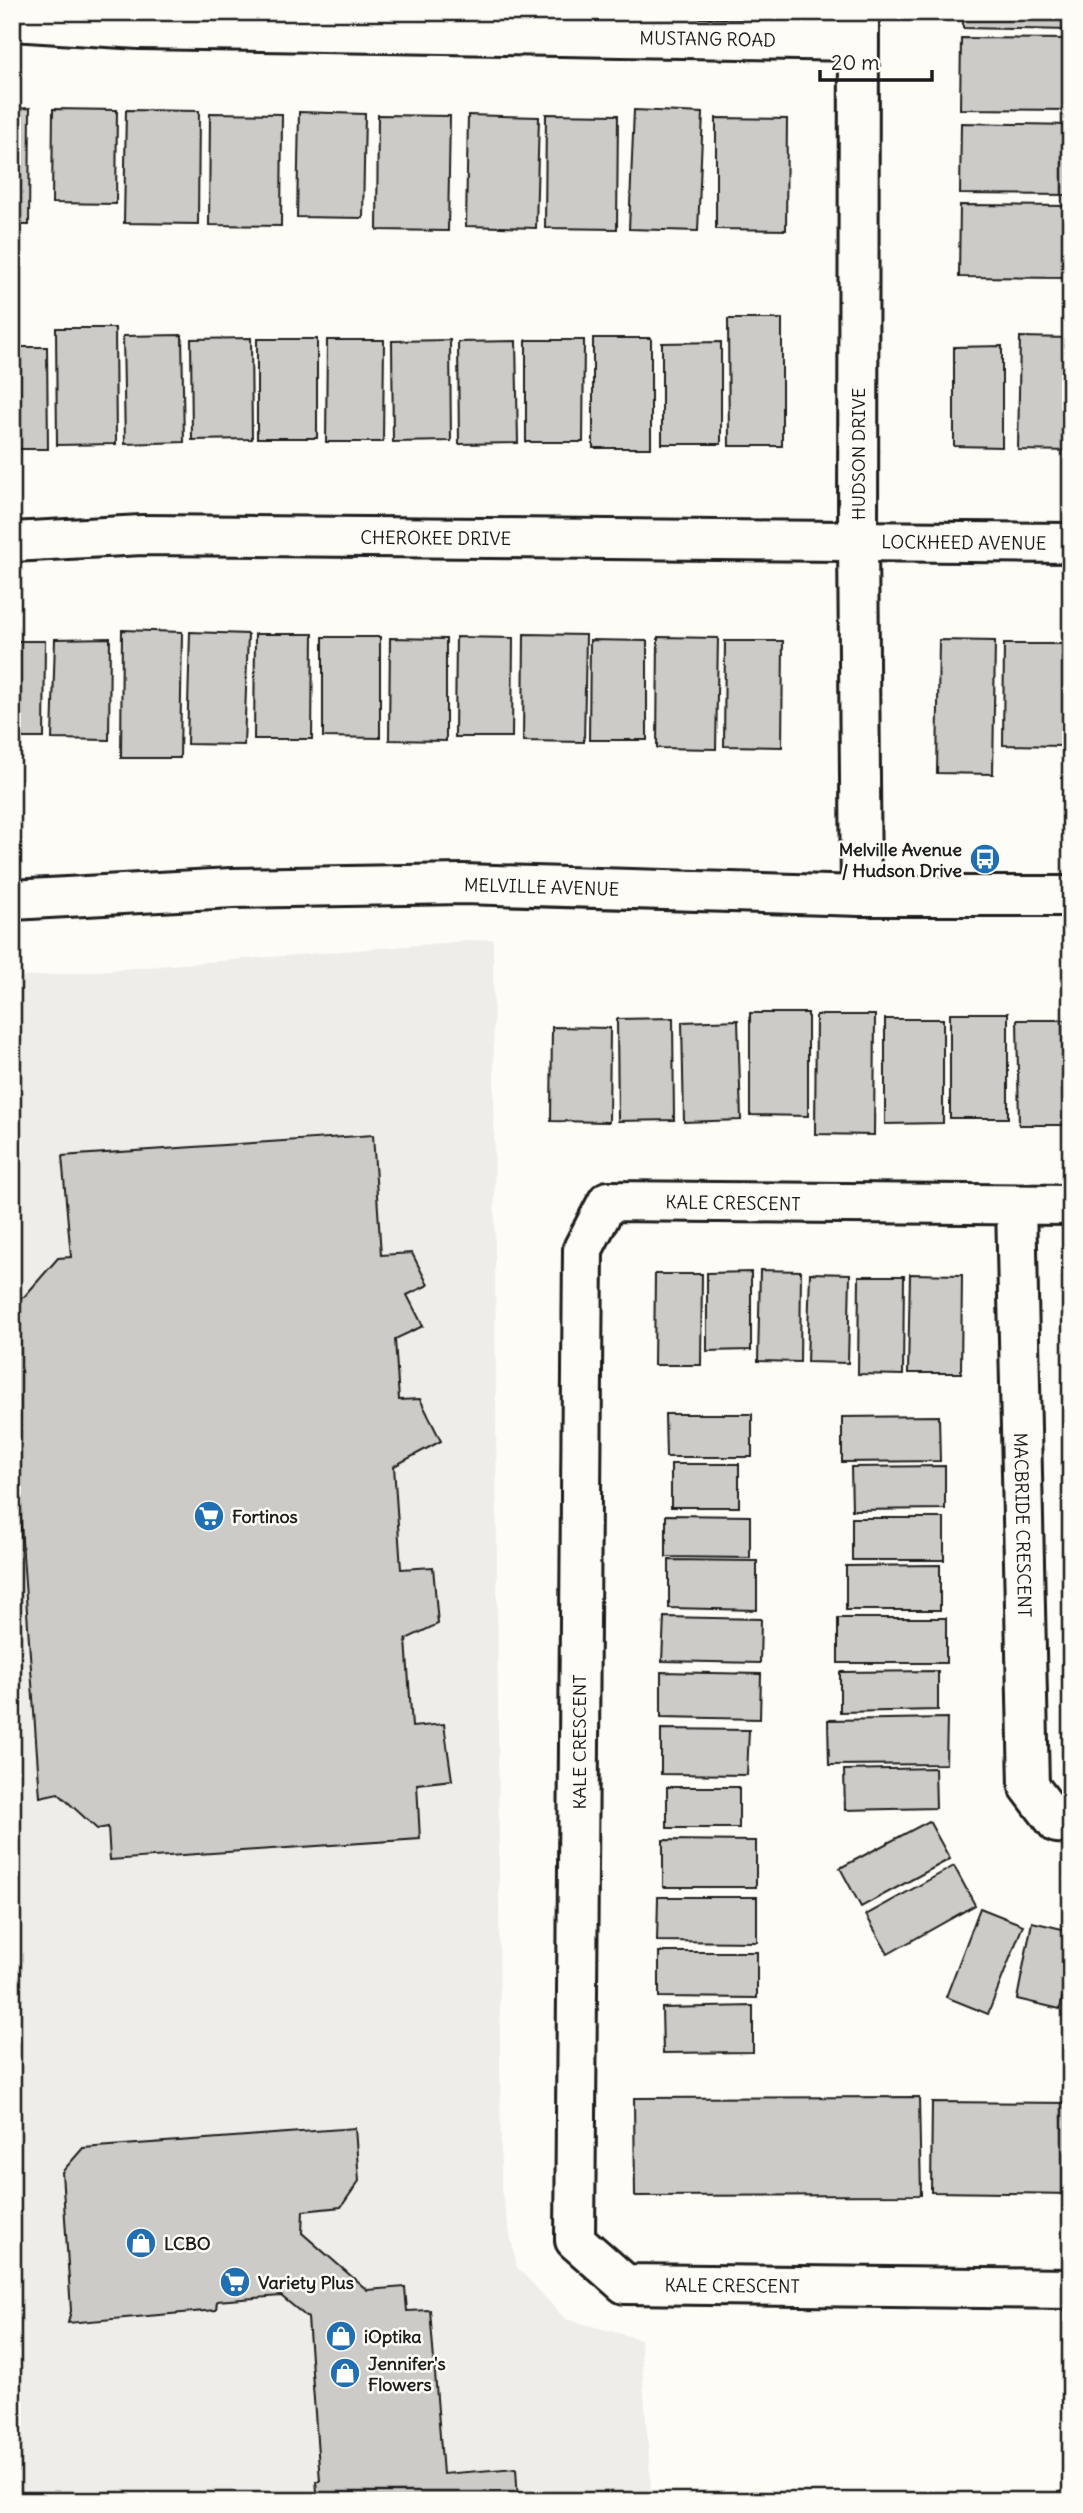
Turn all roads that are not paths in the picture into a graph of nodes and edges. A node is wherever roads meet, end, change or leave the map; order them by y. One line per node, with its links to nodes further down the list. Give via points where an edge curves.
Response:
1 (12, 21): 2 (street, MUSTANG ROAD)
2 (139, 21): 3 (street, MUSTANG ROAD)
3 (859, 27): 4 (street, HUDSON DRIVE)
4 (858, 540): 5 (street, CHEROKEE DRIVE, via 142,535); 6 (street, LOCKHEED AVENUE); 7 (street, HUDSON DRIVE)
5 (12, 542)
6 (1071, 543)
7 (861, 896): 8 (street, MELVILLE AVENUE); 9 (street, MELVILLE AVENUE, via 463,884 232,888)
8 (1071, 896)
9 (12, 900)
10 (1016, 1205): 11 (street, KALE CRESCENT); 12 (street, MACBRIDE CRESCENT, via 1029,1786 1057,1824); 13 (street, KALE CRESCENT, via 608,1202 583,1249 575,2240 625,2284)
11 (1071, 1205)
12 (1071, 1824)
13 (1071, 2289)

